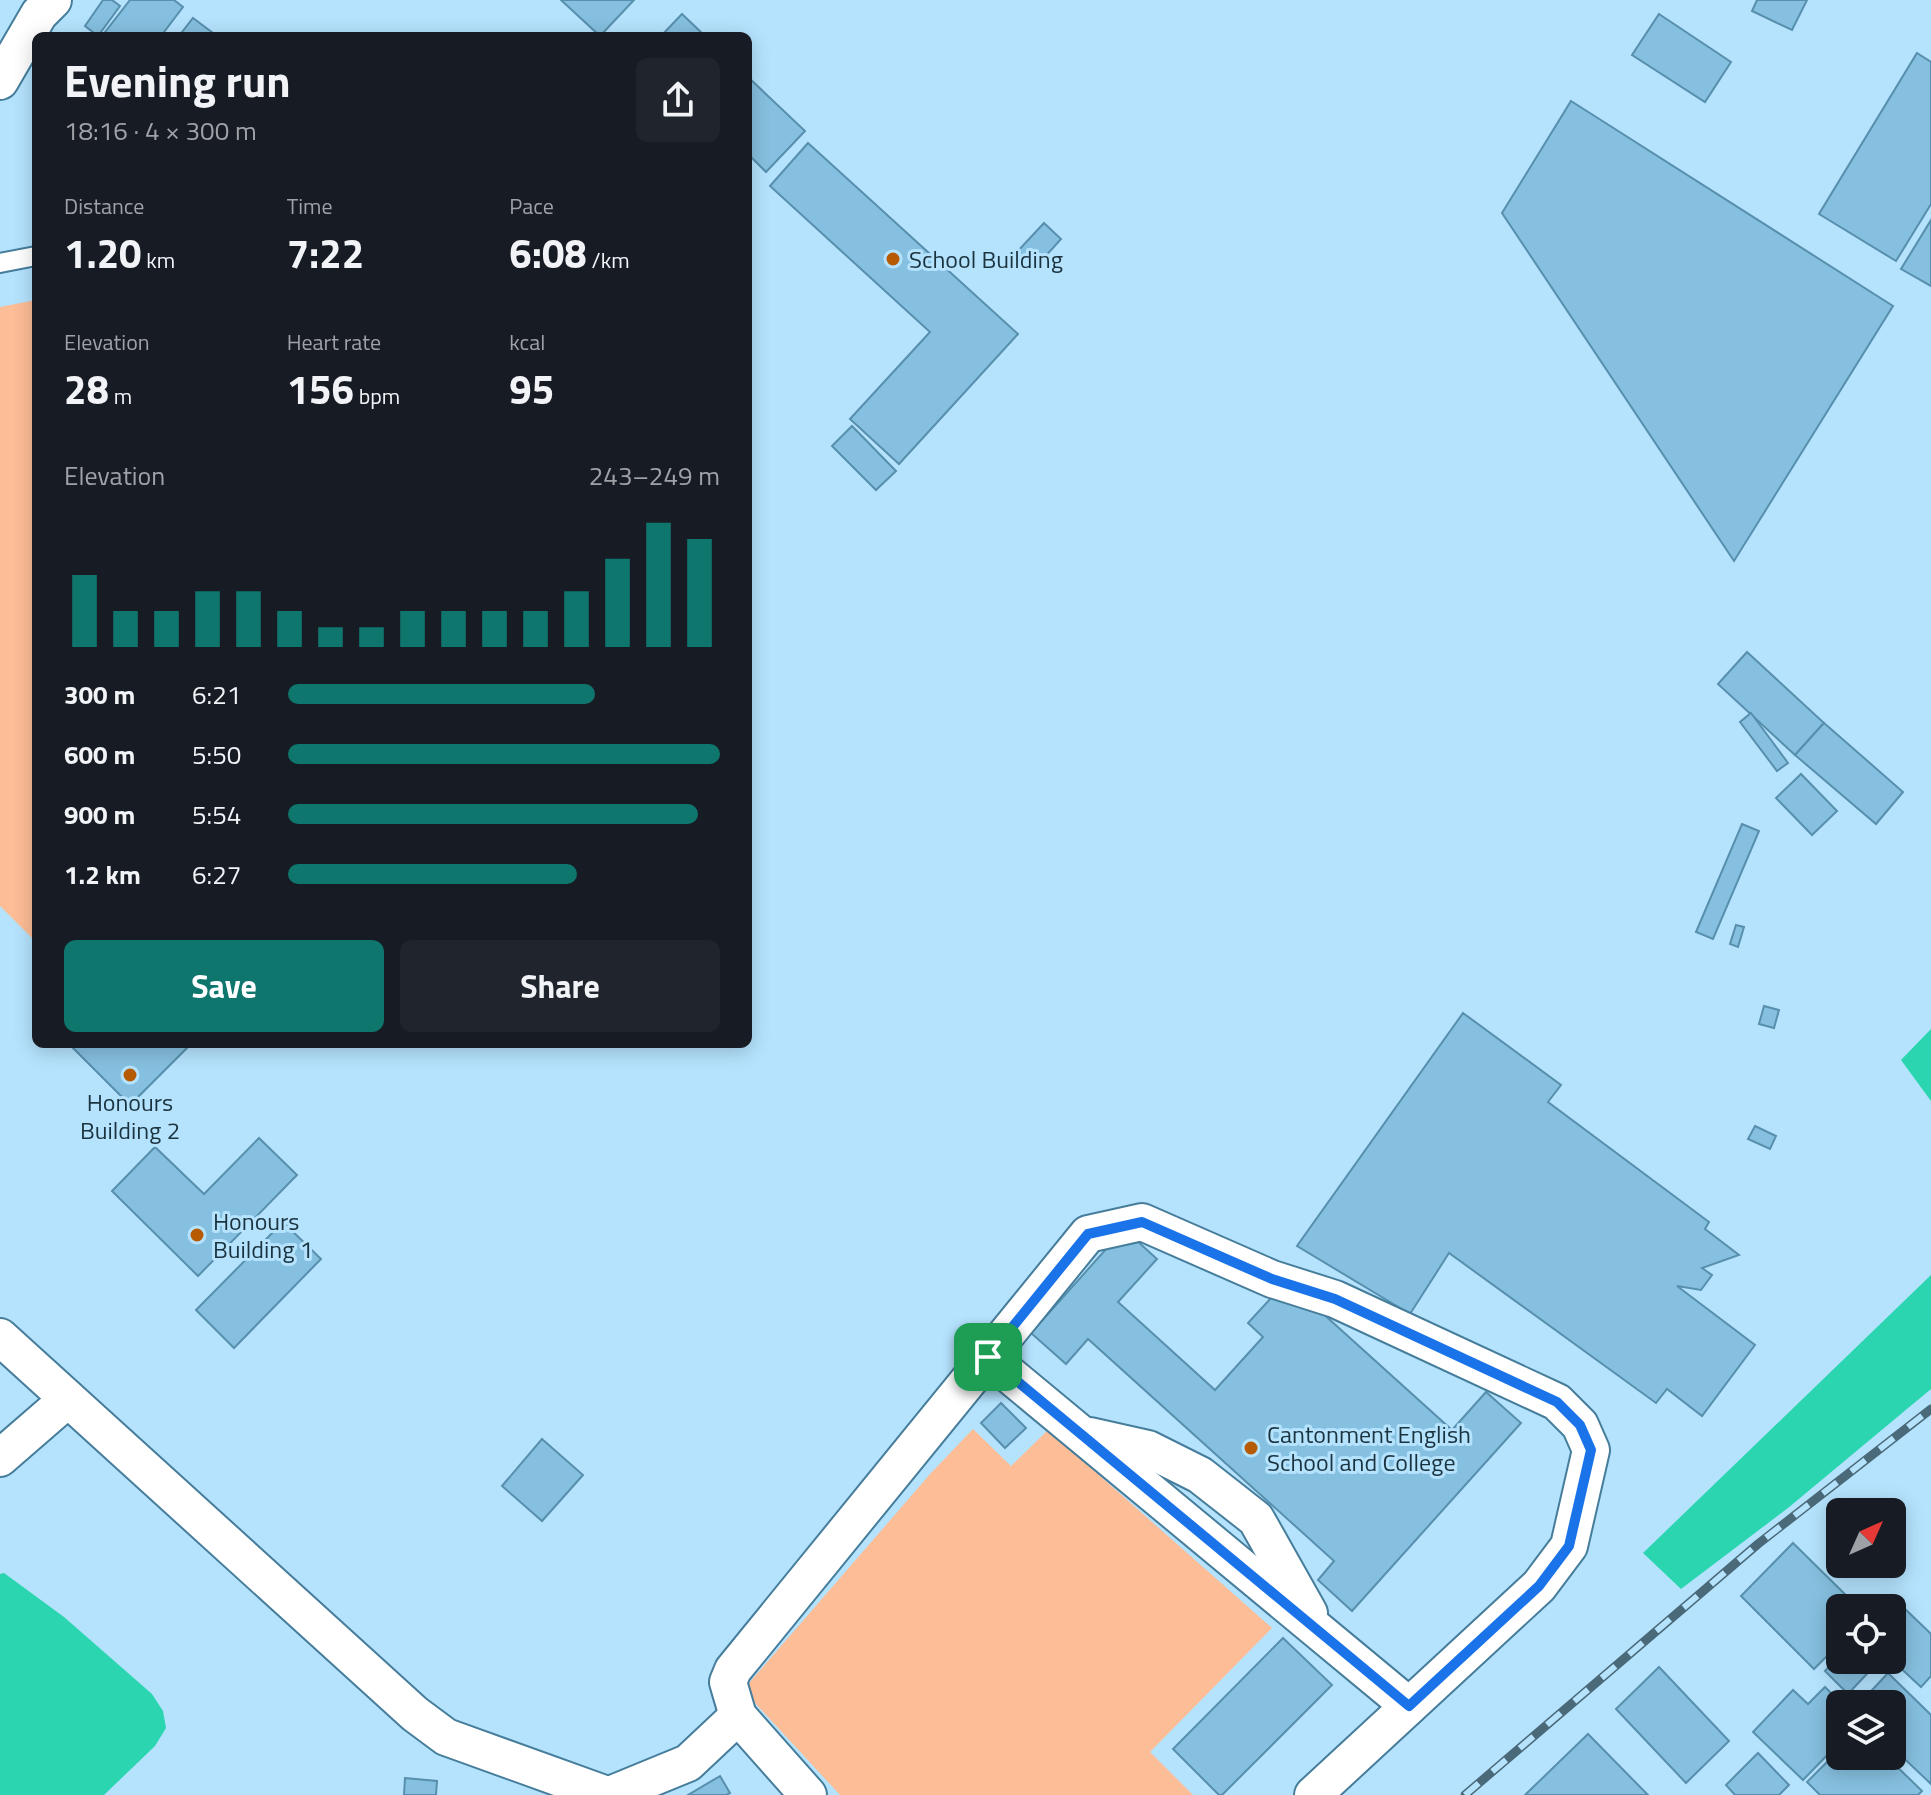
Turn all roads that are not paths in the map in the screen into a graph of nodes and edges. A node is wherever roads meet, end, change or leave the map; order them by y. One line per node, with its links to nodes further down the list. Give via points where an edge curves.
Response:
1 (53, 0): 2 (street, via 39,14)
2 (0, 81)
3 (32, 257): 4 (lane)
4 (0, 263)
5 (0, 1337): 7 (street)
6 (988, 1357): 9 (street); 9 (street, via 1088,1234 1142,1222 1272,1279 1335,1299 1557,1402 1580,1425 1591,1450 1569,1546 1539,1586); 10 (street, via 733,1670 728,1682)
7 (68, 1399): 8 (street); 11 (street, via 446,1737)
8 (0, 1458)
9 (1409, 1706): 13 (street)
10 (738, 1716): 11 (street, via 688,1763); 12 (street)
11 (608, 1795)
12 (808, 1795)
13 (1313, 1795)

